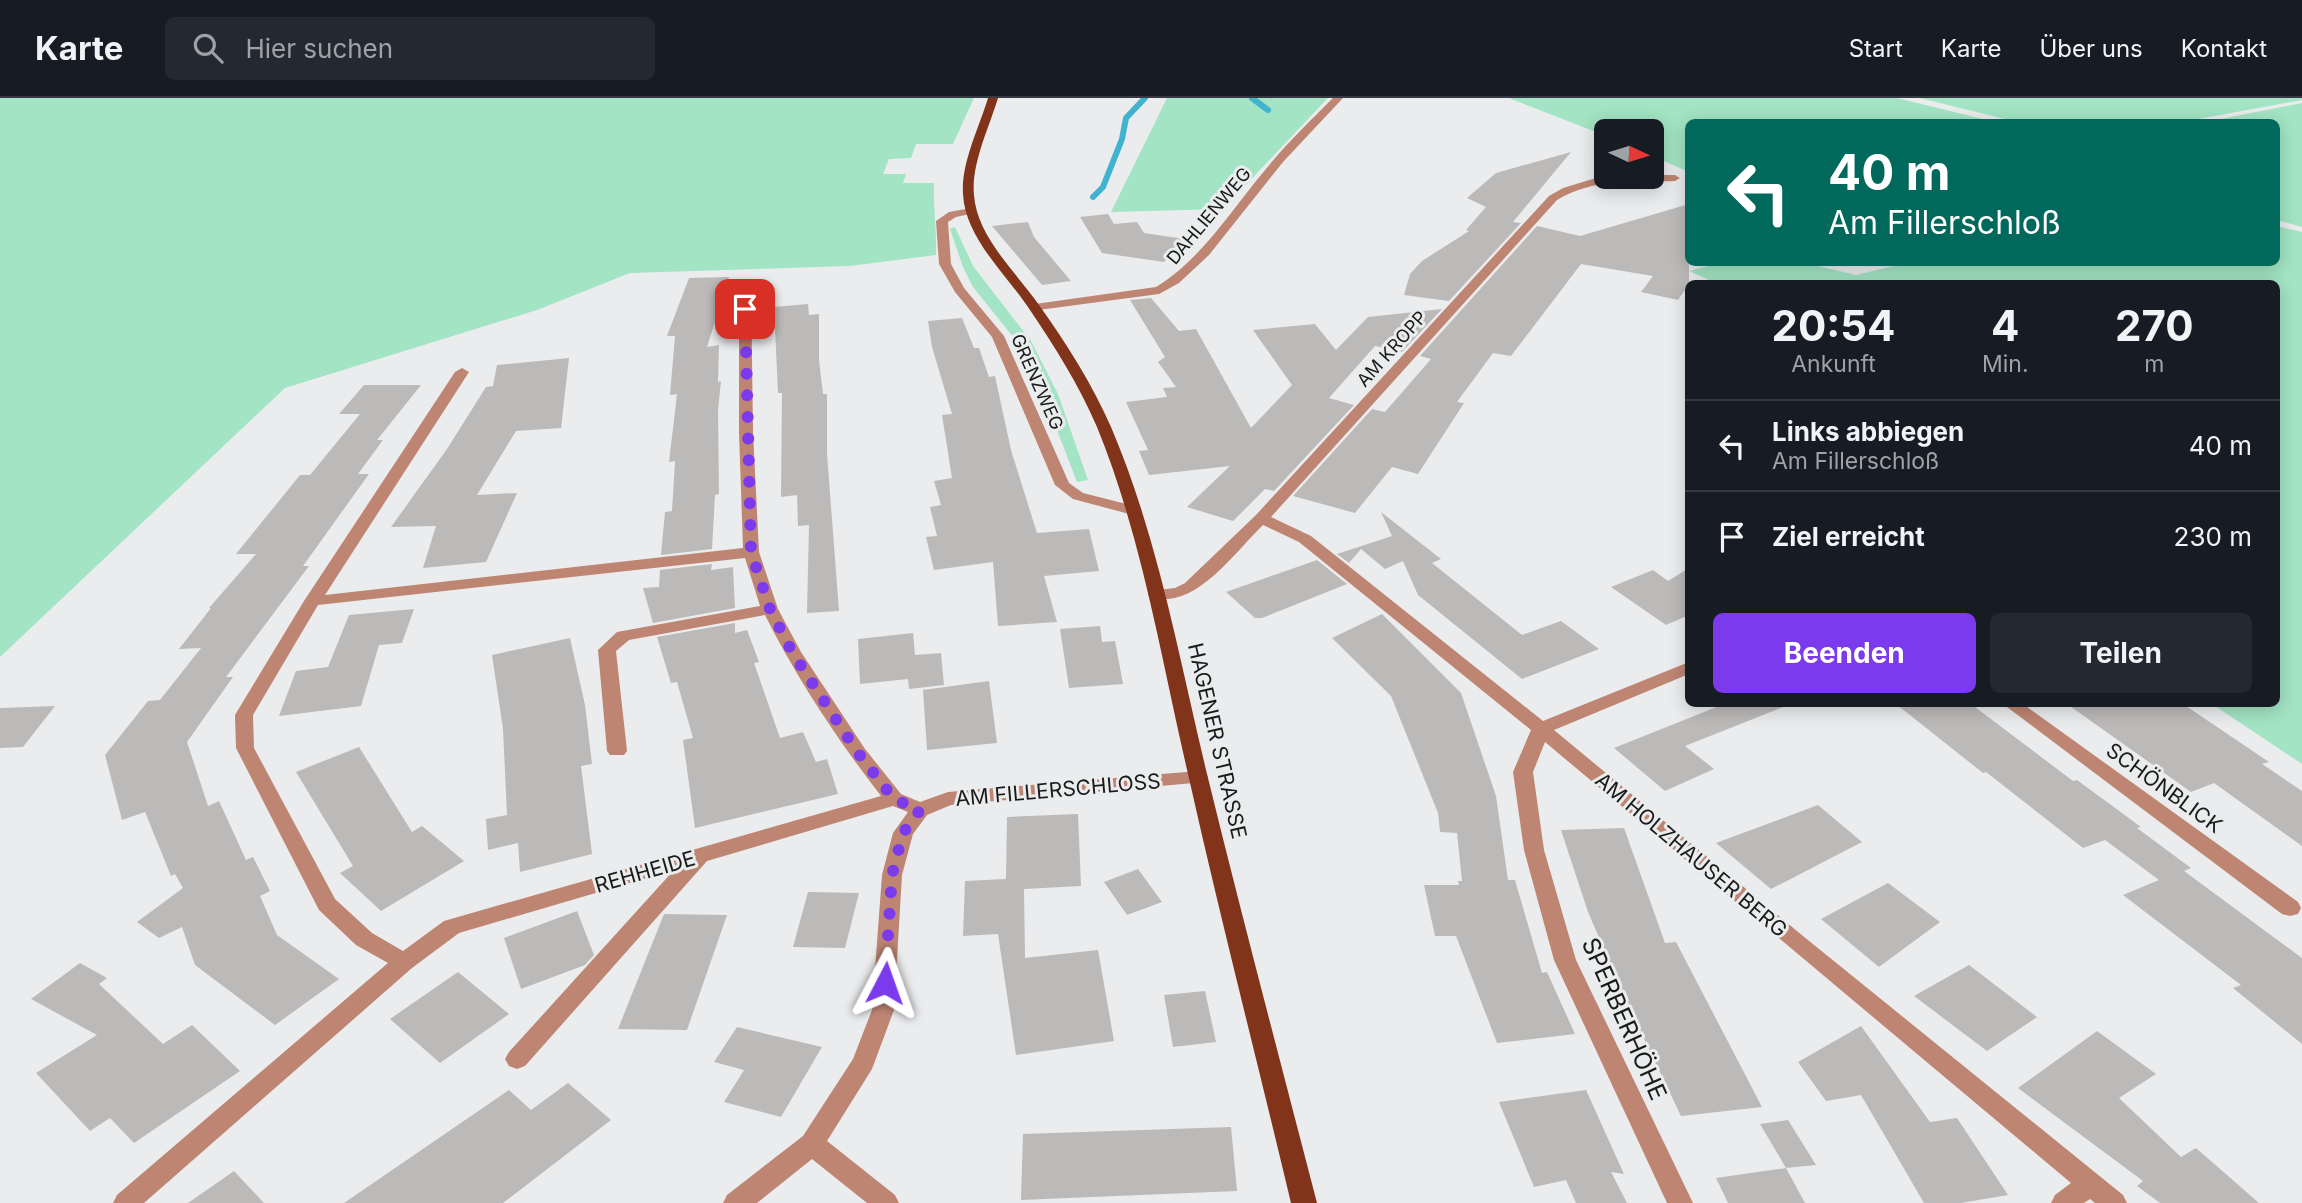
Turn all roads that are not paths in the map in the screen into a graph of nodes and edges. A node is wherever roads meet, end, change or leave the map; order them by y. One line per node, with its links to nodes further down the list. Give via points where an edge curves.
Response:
1 (993, 98): 4 (main road, via 971,169)
2 (1338, 98): 6 (street, DAHLIENWEG, via 1177,281 1159,290)
3 (1675, 178): 9 (street, AM KROPP, via 1588,182 1553,198)
4 (971, 211): 6 (main road, HAGENER STRASSE, via 982,236); 8 (street, GRENZWEG, via 942,221 946,264 959,289 998,336 1063,485 1078,496)
5 (745, 284): 10 (street)
6 (1035, 308): 8 (main road, HAGENER STRASSE, via 1088,390)
7 (462, 372): 12 (street)
8 (1133, 510): 11 (main road, HAGENER STRASSE)
9 (1261, 518): 11 (street, AM KROPP, via 1191,587); 16 (street, AM HOLZHAUSER BERG, via 1305,539)
10 (751, 552): 12 (street); 13 (street)
11 (1156, 595): 18 (main road, HAGENER STRASSE)
12 (312, 601): 23 (street, via 244,715 245,748 327,904 365,939)
13 (770, 609): 17 (street, via 623,636 607,650); 19 (street, via 792,652)
14 (1685, 669): 16 (street)
15 (2016, 707): 22 (street, SCHÖNBLICK)
16 (1541, 729): 26 (street, AM HOLZHAUSER BERG); 31 (street, SPERBERHÖHE, via 1523,772 1534,850 1565,960)
17 (617, 751)
18 (1198, 777): 20 (street, AM FILLERSCHLOSS, via 948,799); 30 (main road, HAGENER STRASSE)
19 (894, 799): 20 (street); 21 (street, REHHEIDE)
20 (920, 810): 25 (street, via 903,833 892,875 883,1010 864,1062)
21 (699, 856): 23 (street, REHHEIDE, via 452,927); 24 (street)
22 (2290, 908)
23 (404, 962): 27 (street, REHHEIDE)
24 (517, 1059)
25 (812, 1143): 28 (street); 29 (street)
26 (2090, 1184): 32 (street); 33 (street, AM HOLZHAUSER BERG)
27 (126, 1203)
28 (736, 1203)
29 (886, 1203)
30 (1304, 1203)
31 (1680, 1203)
32 (2064, 1203)
33 (2113, 1203)

